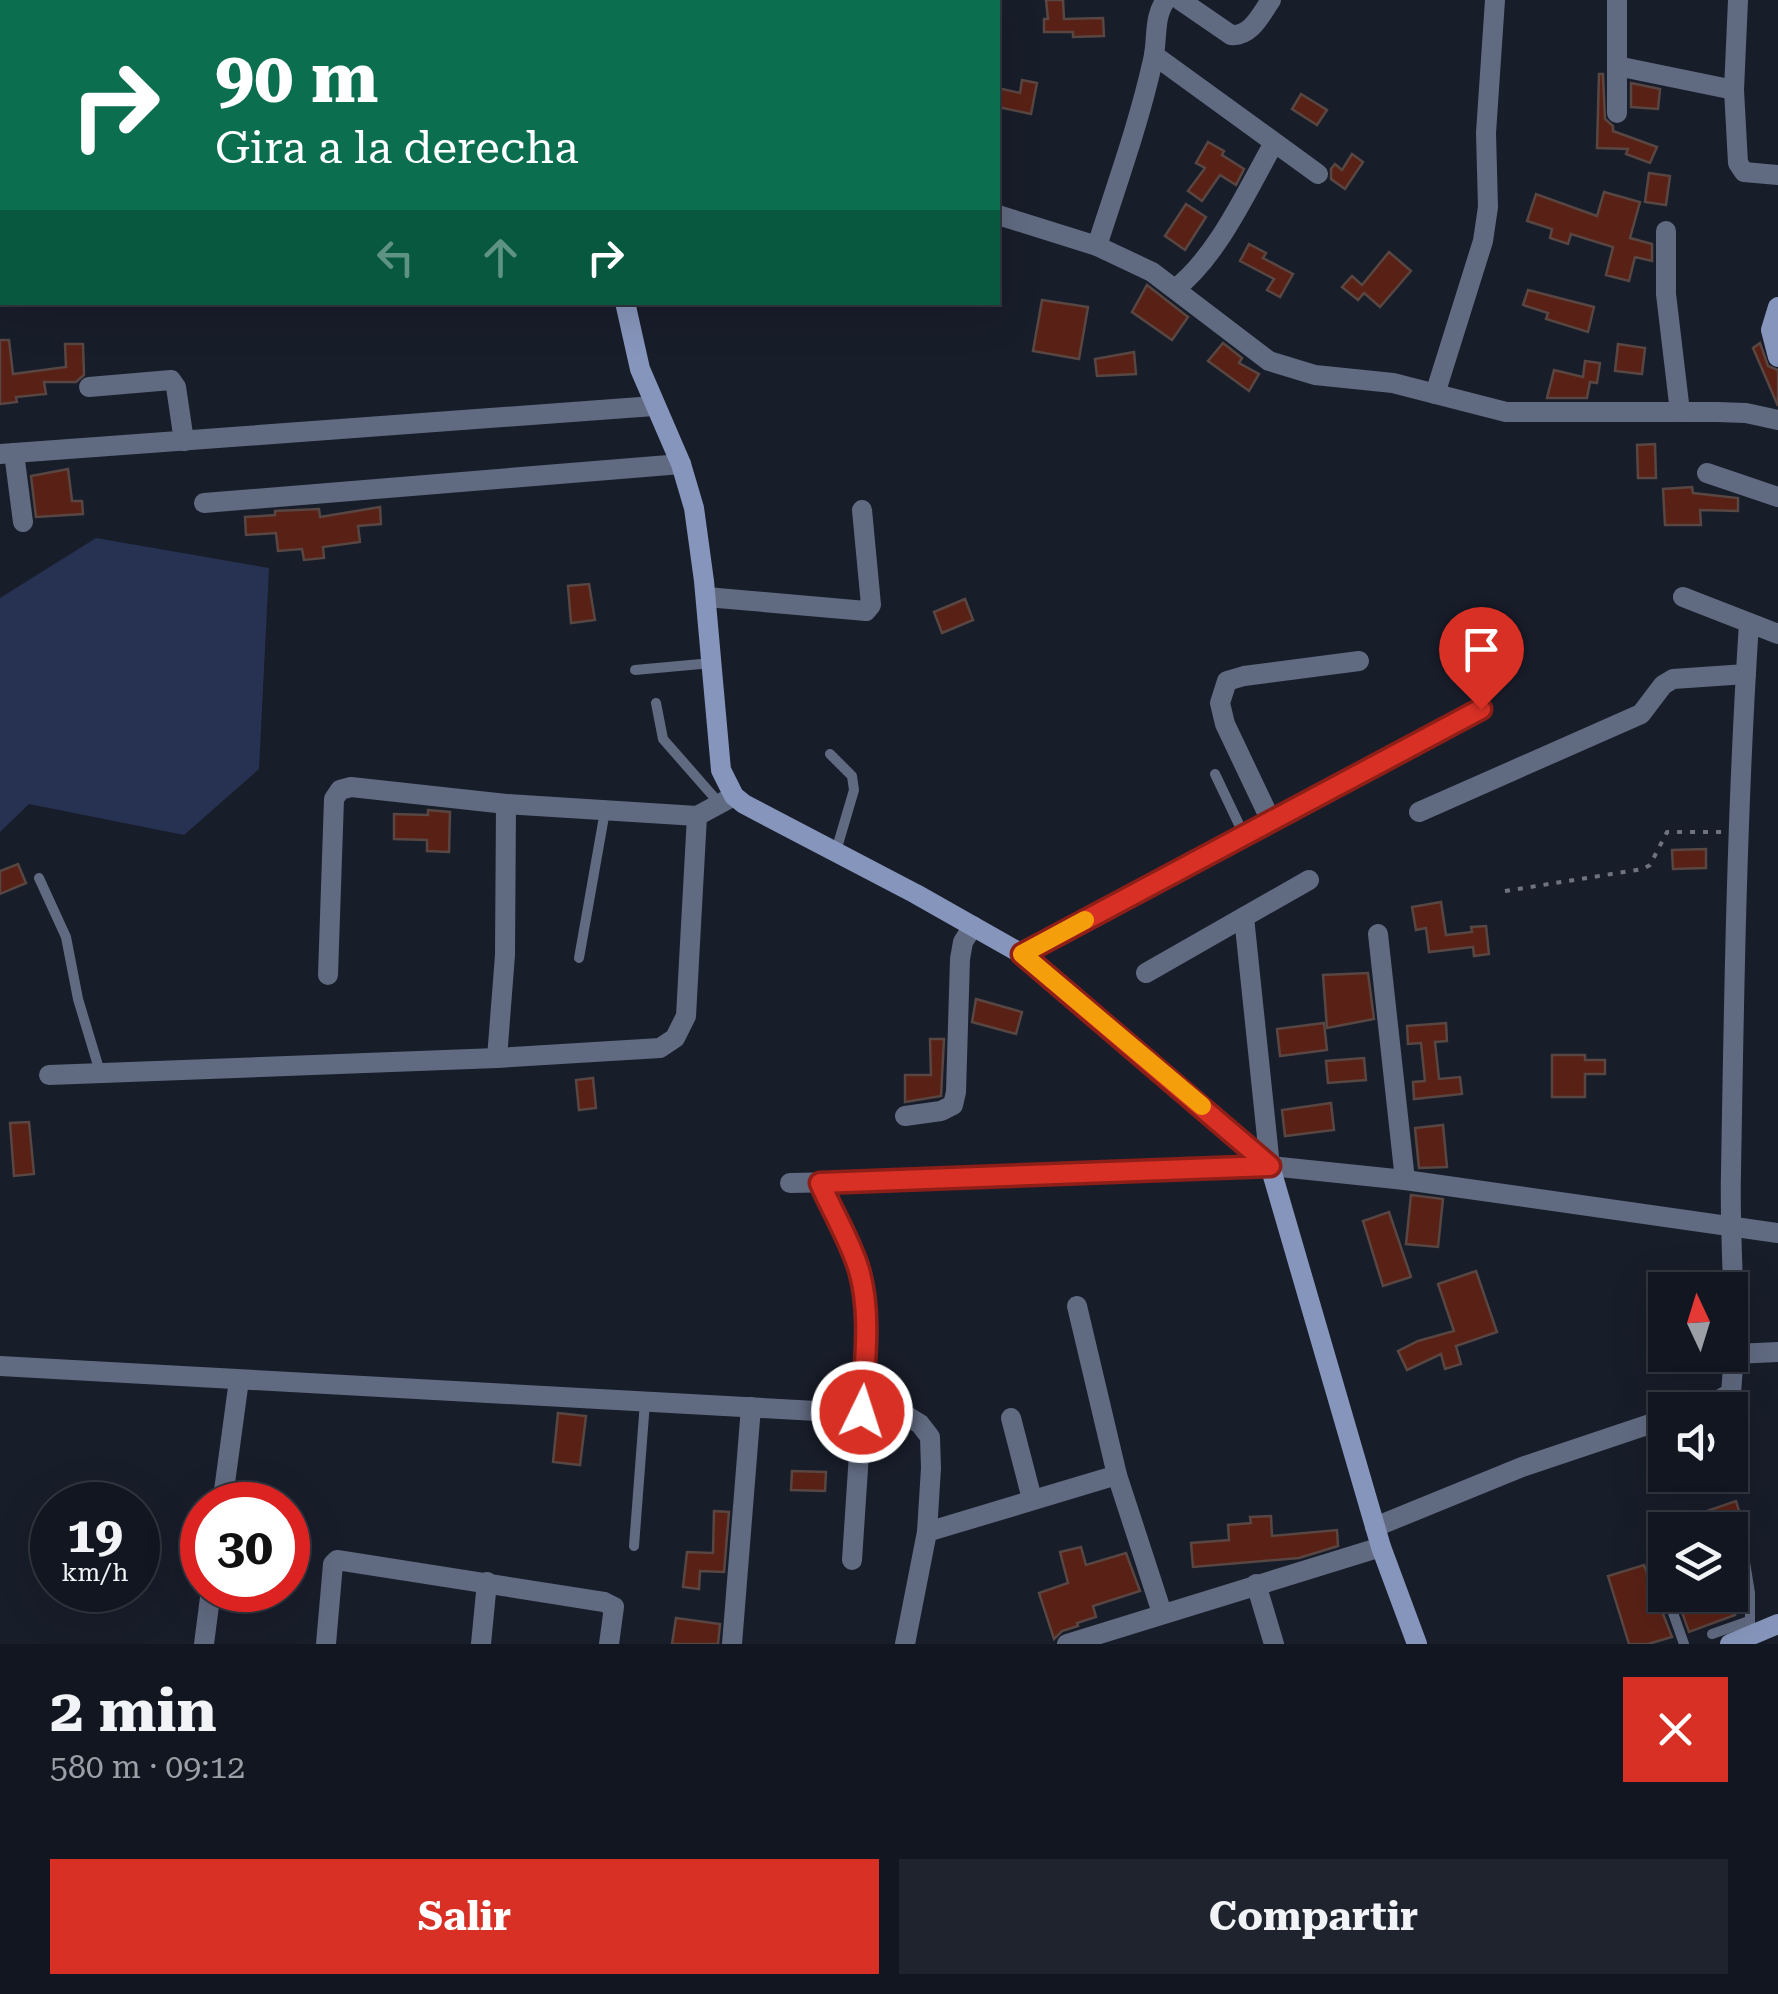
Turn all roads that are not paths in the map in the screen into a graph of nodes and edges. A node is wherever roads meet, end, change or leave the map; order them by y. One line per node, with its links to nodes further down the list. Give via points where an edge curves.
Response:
1 (1166, 0): 7 (street, via 1158,12)
2 (1180, 0): 3 (street, via 1239,36)
3 (1272, 0)
4 (1495, 0): 22 (street, via 1483,241)
5 (1617, 0): 8 (street)
6 (1738, 0): 9 (street)
7 (1154, 56): 11 (street); 16 (street)
8 (1617, 66): 9 (street); 10 (street)
9 (1734, 90): 13 (street, via 1738,163 1744,172)
10 (1617, 113)
11 (1274, 144): 12 (street); 17 (street, via 1208,254)
12 (1318, 174)
13 (1778, 175)
14 (1000, 216): 16 (street)
15 (1666, 231): 24 (street)
16 (1097, 246): 17 (street)
17 (1175, 289): 22 (street, via 1270,361)
18 (626, 305): 23 (street)
19 (1778, 306): 20 (street, via 1771,330)
20 (1778, 357)
21 (90, 387): 26 (street, via 171,380)
22 (1435, 394): 24 (street, via 1506,412)
23 (654, 406): 26 (street); 28 (street)
24 (1680, 412): 25 (street)
25 (1778, 420)
26 (184, 441): 27 (street)
27 (7, 454): 33 (street)
28 (681, 464): 31 (street); 35 (street)
29 (1707, 473): 30 (street)
30 (1778, 497)
31 (204, 503)
32 (862, 510): 35 (street, via 866,611)
33 (22, 522)
34 (1683, 596): 36 (street)
35 (706, 597): 39 (street)
36 (1749, 623): 37 (street); 41 (street)
37 (1778, 634)
38 (1359, 660): 51 (street, via 1227,681 1220,702 1225,724)
39 (712, 663): 40 (lane); 46 (street)
40 (634, 670)
41 (1746, 674): 49 (street, via 1673,680 1641,714); 71 (street)
42 (656, 703): 46 (lane, via 662,739)
43 (1481, 709): 51 (street)
44 (830, 754): 53 (lane, via 852,776 854,790)
45 (1216, 774): 52 (lane)
46 (727, 800): 50 (street); 53 (street)
47 (506, 804): 48 (street); 62 (street, via 340,790 334,800); 63 (street)
48 (605, 811): 50 (street); 60 (lane)
49 (1419, 812)
50 (697, 816): 63 (street, via 686,1016 676,1038 660,1048)
51 (1271, 821): 52 (street)
52 (1244, 835): 59 (street)
53 (836, 852): 57 (street)
54 (39, 878): 64 (lane, via 66,936)
55 (1310, 880): 56 (street)
56 (1244, 917): 61 (street); 67 (street)
57 (974, 926): 59 (street); 66 (street, via 960,960 952,1105)
58 (1378, 934): 68 (street)
59 (1022, 954): 67 (street)
60 (579, 958)
61 (1146, 973)
62 (328, 975)
63 (497, 1058): 64 (street)
64 (100, 1073): 65 (street)
65 (49, 1075)
66 (905, 1116)
67 (1270, 1166): 68 (street); 70 (street); 88 (street)
68 (1404, 1180): 71 (street)
69 (790, 1183): 70 (street)
70 (820, 1183): 81 (street, via 863,1289)
71 (1730, 1226): 72 (street); 73 (street)
72 (1778, 1233)
73 (1731, 1272)
74 (1078, 1306): 84 (street)
75 (1778, 1352): 76 (street)
76 (1748, 1353)
77 (0, 1366): 78 (street)
78 (239, 1380): 79 (street); 85 (street)
79 (644, 1402): 80 (street); 89 (lane)
80 (751, 1407): 81 (street); 103 (street)
81 (862, 1412): 87 (street, via 907,1416 930,1437); 90 (street)
82 (1011, 1418): 86 (street)
83 (1648, 1424): 88 (street, via 1522,1467)
84 (1118, 1475): 86 (street); 94 (street)
85 (225, 1482)
86 (1032, 1499): 87 (street)
87 (926, 1532): 98 (street)
88 (1378, 1537): 92 (street); 106 (street)
89 (634, 1546)
90 (852, 1560)
91 (487, 1582): 100 (street, via 337,1560); 101 (street); 102 (street, via 610,1604)
92 (1256, 1584): 94 (street); 105 (street)
93 (208, 1612): 99 (street)
94 (1162, 1612): 104 (street)
95 (1673, 1612): 107 (lane)
96 (1778, 1624): 97 (street)
97 (1735, 1634)
98 (911, 1643)
99 (204, 1644)
100 (326, 1644)
101 (481, 1644)
102 (609, 1644)
103 (732, 1644)
104 (1066, 1644)
105 (1274, 1644)
106 (1417, 1644)
107 (1684, 1644)

